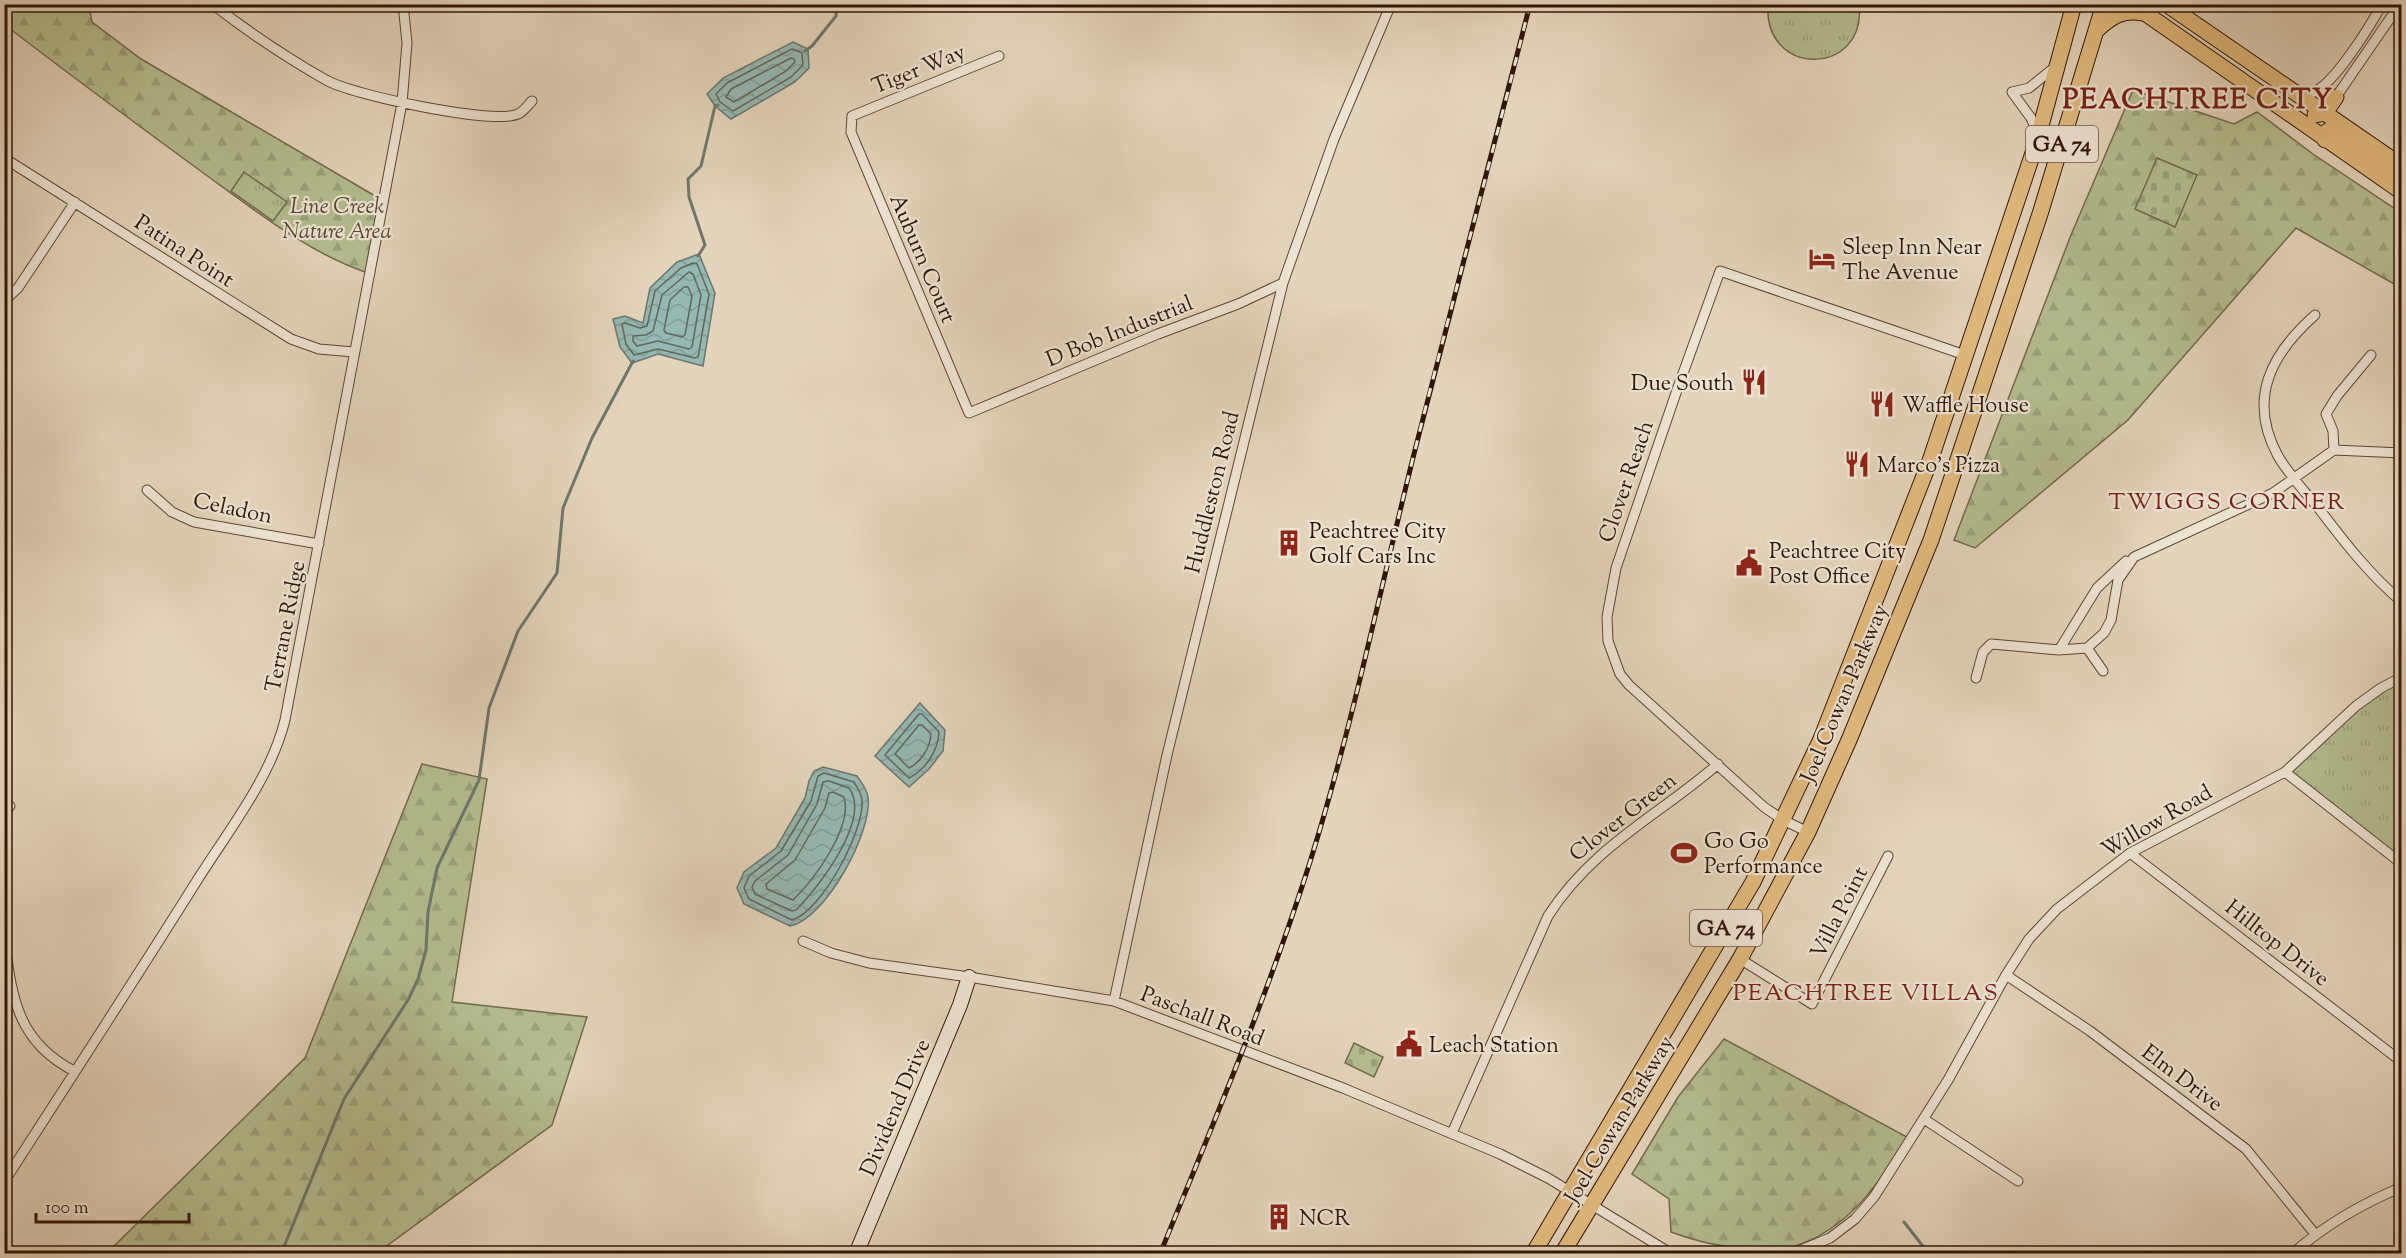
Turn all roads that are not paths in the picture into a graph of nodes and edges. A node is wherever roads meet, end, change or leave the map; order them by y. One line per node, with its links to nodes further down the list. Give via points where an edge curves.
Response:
1 (212, 4): 17 (street, via 326,80)
2 (403, 4): 17 (street, Terrane Ridge, via 407,43)
3 (1391, 4): 28 (street, Huddleston Road, via 1334,139)
4 (2074, 4): 13 (main road, Joel Cowan Parkway / GA 74)
5 (2104, 4): 10 (main road, Joel Cowan Parkway / GA 74)
6 (2166, 4): 15 (main road)
7 (2382, 4): 15 (street, via 2358,45 2321,88)
8 (2400, 4): 14 (street)
9 (2137, 9): 10 (main road, via 2121,13); 12 (main road)
10 (2098, 29): 50 (main road, Joel Cowan Parkway / GA 74, via 1931,540)
11 (999, 56): 19 (street, Tiger Way)
12 (2209, 60): 18 (main road, via 2224,61 2300,114); 21 (main road)
13 (2057, 66): 20 (main road, Joel Cowan Parkway / GA 74); 20 (street, via 2029,88 2012,92)
14 (2336, 97): 18 (main road); 23 (main road, via 2344,119)
15 (2302, 98): 18 (main road)
16 (532, 101): 17 (street, via 518,114 489,116)
17 (402, 103): 31 (street, Terrane Ridge)
18 (2325, 113): 24 (main road)
19 (852, 116): 34 (street, Auburn Court, via 851,132)
20 (2038, 134): 32 (main road, Joel Cowan Parkway / GA 74)
21 (2325, 140): 25 (main road, via 2329,130); 26 (main road)
22 (4, 158): 27 (street, Patina Point)
23 (2402, 159)
24 (2402, 165)
25 (2402, 177)
26 (2402, 192)
27 (75, 202): 29 (street, via 18,288); 31 (street, Patina Point, via 291,339 319,349)
28 (1283, 283): 34 (street, D Bob Industrial); 59 (street, Huddleston Road, via 1167,755)
29 (4, 301)
30 (2315, 315): 37 (street, via 2278,355 2265,398 2272,444)
31 (354, 352): 39 (street, Terrane Ridge)
32 (1965, 355): 47 (street, Clover Reach, via 1720,271 1632,519 1607,617 1612,656 1629,685); 49 (main road, Joel Cowan Parkway / GA 74, via 1904,530 1821,739)
33 (2371, 355): 35 (street, via 2326,414)
34 (969, 413)
35 (2334, 450): 36 (street); 37 (street)
36 (2402, 453)
37 (2295, 479): 40 (street); 41 (street, via 2369,571)
38 (147, 490): 39 (street, Celadon, via 172,512 194,522)
39 (319, 544): 61 (street, Terrane Ridge, via 277,749)
40 (2134, 557): 42 (street, via 2118,580 2111,620 2104,633); 43 (street, via 2122,563 2097,588)
41 (2402, 602)
42 (2087, 648): 43 (street); 44 (street)
43 (2059, 650): 46 (street, via 1991,644 1983,652)
44 (2103, 671)
45 (2402, 677): 48 (street, Willow Road, via 2356,706)
46 (1976, 678)
47 (1718, 764): 49 (street, Clover Reach); 63 (street, Clover Green, via 1591,862 1562,895 1548,916)
48 (2285, 772): 51 (street, Willow Road); 53 (street)
49 (1783, 820): 50 (street, Clover Reach); 67 (main road, Joel Cowan Parkway / GA 74, via 1753,882)
50 (1808, 832): 56 (main road, Joel Cowan Parkway / GA 74)
51 (2130, 853): 57 (street, Willow Road, via 2057,909 2029,939); 60 (street, Hilltop Drive)
52 (1888, 856): 56 (street, Villa Point, via 1812,1004)
53 (2402, 864)
54 (4, 937): 61 (street, via 13,999 23,1023 47,1054)
55 (803, 941): 58 (street, Paschall Road, via 869,963)
56 (1740, 958): 68 (main road, Joel Cowan Parkway / GA 74)
57 (2006, 975): 62 (street, Willow Road); 69 (street, Elm Drive, via 2090,1031 2246,1149)
58 (969, 977): 59 (street, Paschall Road); 70 (street, Dividend Drive)
59 (1114, 1001): 63 (street, Paschall Road)
60 (2402, 1062)
61 (74, 1071): 65 (street, Terrane Ridge)
62 (1924, 1119): 64 (street); 74 (street, Willow Road, via 1874,1197 1855,1219 1830,1238)
63 (1452, 1133): 67 (street, Paschall Road)
64 (2018, 1181)
65 (4, 1182)
66 (2402, 1187): 69 (street, via 2370,1200)
67 (1570, 1191): 68 (street); 71 (main road, Joel Cowan Parkway / GA 74)
68 (1592, 1205): 72 (main road, Joel Cowan Parkway / GA 74); 73 (street)
69 (2315, 1234): 75 (street)
70 (856, 1254)
71 (1533, 1254)
72 (1562, 1254)
73 (1672, 1254)
74 (1791, 1254)
75 (2292, 1254)

